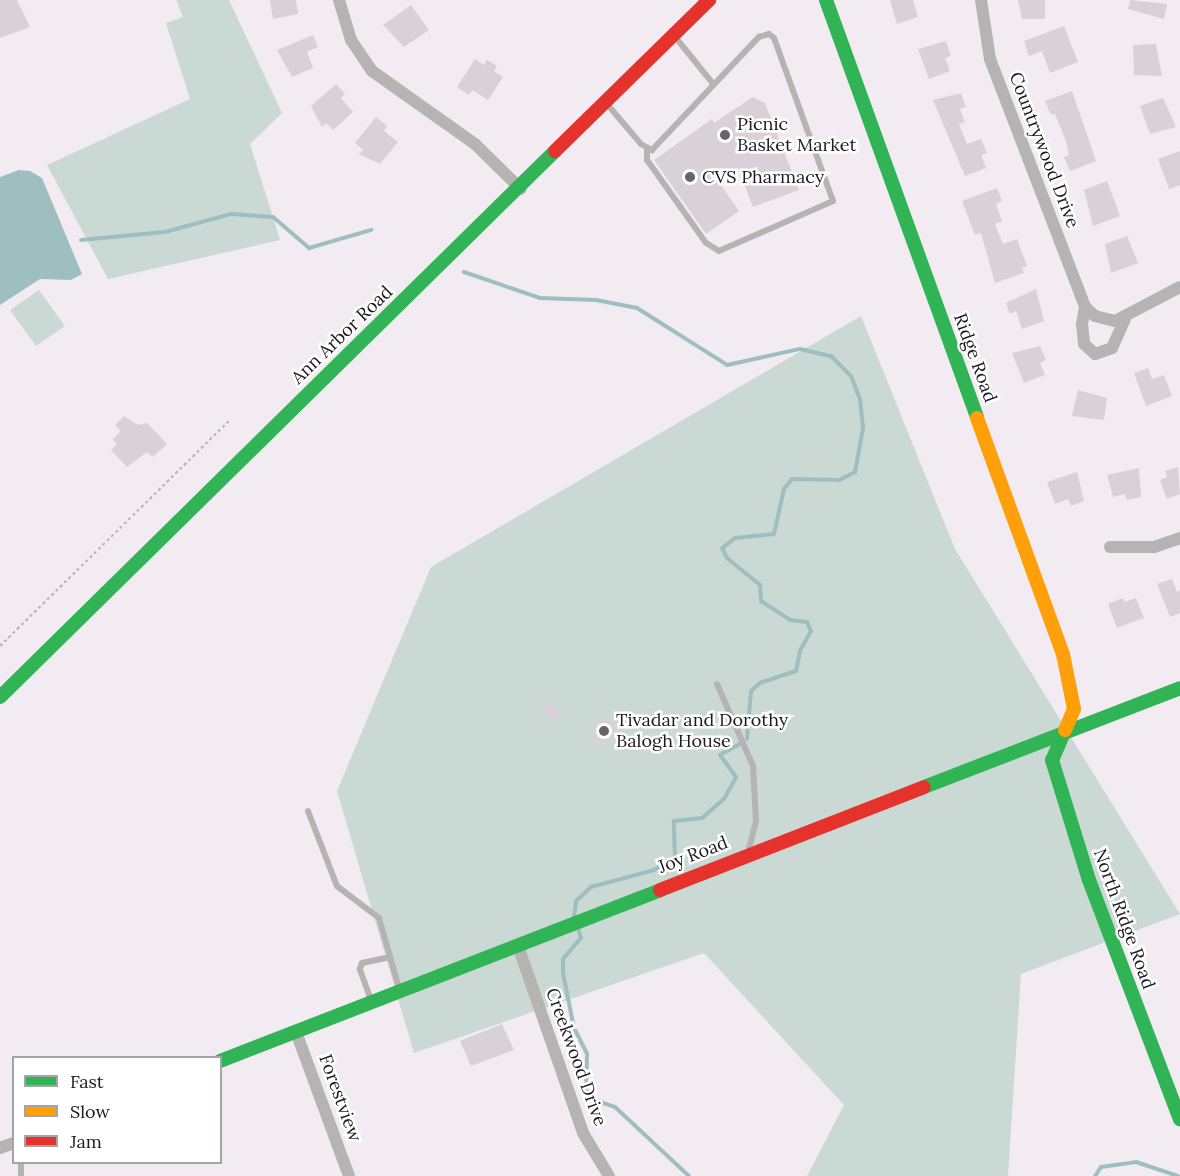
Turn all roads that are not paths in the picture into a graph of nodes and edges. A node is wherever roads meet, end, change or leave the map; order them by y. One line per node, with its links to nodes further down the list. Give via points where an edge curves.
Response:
1 (339, 0): 9 (street, via 351,40 372,71 475,144)
2 (709, 0): 5 (street, Ann Arbor Road)
3 (826, 0): 18 (street, Ridge Road, via 1063,654 1074,709)
4 (978, 1): 11 (street, Countrywood Drive, via 990,59)
5 (673, 35): 6 (lane); 7 (street, Ann Arbor Road)
6 (714, 85): 8 (lane, via 652,150); 8 (lane, via 759,37 769,34 774,38 831,204 719,251 706,243 647,160)
7 (605, 102): 8 (lane); 9 (street, Ann Arbor Road)
8 (647, 150)
9 (521, 189): 17 (street, Ann Arbor Road, via 352,349)
10 (1180, 287): 12 (street)
11 (1085, 307): 12 (street, via 1107,321); 12 (street, Countrywood Drive, via 1084,344 1095,354 1112,348)
12 (1125, 319)
13 (1180, 538): 14 (street, via 1154,547)
14 (1110, 547)
15 (717, 684): 20 (lane, via 753,766 756,821)
16 (1180, 688): 18 (street, Joy Road)
17 (0, 697)
18 (1067, 730): 20 (street, Joy Road); 27 (street, North Ridge Road, via 1052,760 1089,880)
19 (308, 811): 22 (lane, via 337,886 379,918)
20 (748, 854): 21 (street, Joy Road)
21 (518, 946): 23 (street, Joy Road); 29 (street, Creekwood Drive, via 583,1133)
22 (390, 957): 23 (lane); 24 (lane, via 362,963 360,969)
23 (400, 992): 24 (street, Joy Road)
24 (372, 1002): 25 (street, Joy Road)
25 (296, 1032): 26 (street, Joy Road); 28 (street, Forestview)
26 (222, 1061)
27 (1180, 1119)
28 (349, 1176)
29 (609, 1176)

